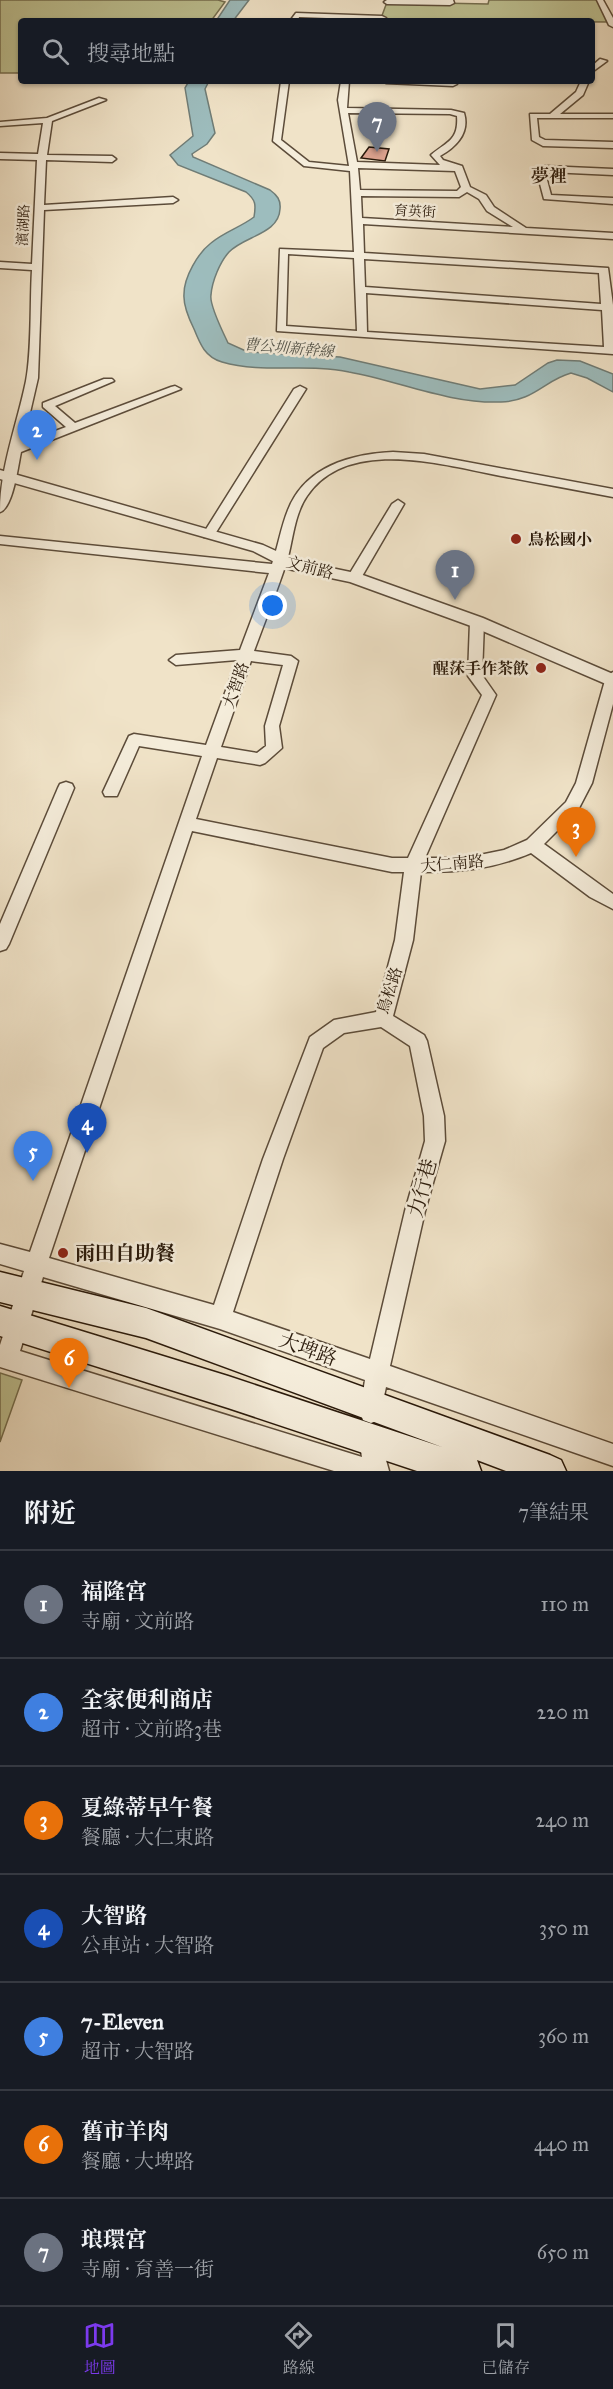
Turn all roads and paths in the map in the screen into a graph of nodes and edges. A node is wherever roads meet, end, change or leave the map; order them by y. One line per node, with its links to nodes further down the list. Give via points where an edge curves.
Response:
1 (450, 0): 3 (street)
2 (600, 0): 7 (street)
3 (387, 1): 6 (street)
4 (295, 18): 5 (street)
5 (347, 18)
6 (382, 18)
7 (612, 21)
8 (603, 61): 9 (street)
9 (595, 68)
10 (285, 84): 23 (street, via 277,141 307,164)
11 (345, 84): 14 (street)
12 (584, 84): 15 (street, via 580,93)
13 (102, 100): 17 (street)
14 (344, 110): 23 (street); 24 (street, via 461,115 462,129 453,145 435,155 440,162)
15 (552, 116): 16 (street); 19 (street, via 533,116 536,138 543,143)
16 (613, 116)
17 (48, 120): 18 (street); 21 (street, 濱湖路)
18 (0, 124)
19 (613, 145)
20 (0, 156): 21 (street)
21 (42, 157): 22 (street); 30 (street, 濱湖路)
22 (112, 159)
23 (354, 167): 24 (street); 27 (street)
24 (459, 168): 26 (street)
25 (613, 172): 29 (street, via 545,169 543,180 547,197)
26 (466, 188): 27 (street, via 459,194); 32 (street)
27 (356, 193): 31 (street)
28 (173, 200): 30 (street)
29 (613, 201)
30 (39, 208): 36 (street, 濱湖路)
31 (358, 221): 32 (street, 育英街); 34 (street)
32 (525, 231): 33 (street, 育英街)
33 (613, 236)
34 (358, 256): 37 (street); 38 (street, via 604,270); 39 (street, via 283,251 281,329)
35 (0, 265): 36 (street)
36 (36, 267): 45 (street, 濱湖路, via 32,378)
37 (360, 290): 38 (street); 39 (street)
38 (611, 308): 40 (street)
39 (362, 333): 40 (street)
40 (612, 351)
41 (108, 381): 44 (street, via 47,405)
42 (175, 388): 44 (street)
43 (300, 389): 50 (street)
44 (74, 428): 45 (street)
45 (14, 451): 46 (street, 濱湖路)
46 (4, 475): 49 (street, 濱湖路); 50 (street, 文前路)
47 (613, 493): 52 (street, 大智路, via 424,458 363,457 323,474 308,487 296,503)
48 (398, 504): 53 (street)
49 (0, 508)
50 (210, 534): 52 (street, 文前路, via 258,548)
51 (0, 540): 52 (street)
52 (278, 564): 53 (street, 文前路); 55 (street, 大智路)
53 (354, 578): 54 (street, 文前路)
54 (477, 622): 57 (street, 文前路); 63 (street, 鳥松路, via 475,675 489,694)
55 (245, 656): 56 (street); 58 (street, 大智路); 58 (street, via 291,661 272,726 274,748 260,759)
56 (176, 660)
57 (613, 680): 62 (street, 大仁南路, via 584,783 572,806)
58 (212, 750): 60 (street, via 134,740); 61 (street, 大智路)
59 (66, 788): 65 (street)
60 (111, 792)
61 (186, 824): 63 (street, 大仁南路); 68 (street, 大智路)
62 (533, 845): 63 (street, 大仁南路, via 507,856 465,865); 64 (street)
63 (413, 866): 66 (street, 鳥松路, via 404,940)
64 (613, 902)
65 (0, 944)
66 (383, 1019): 70 (street, 鳥松路, via 340,1026 316,1043); 73 (street, 力行巷, via 418,1041 435,1116 435,1141)
67 (0, 1254): 68 (street, 大埤路)
68 (37, 1263): 69 (street, 大智路); 70 (street, 大埤路)
69 (14, 1290): 71 (street, 大智路); 74 (main road, 大埤路, via 146,1323)
70 (220, 1318): 73 (street, 大埤路)
71 (9, 1323): 72 (street, 大智路); 75 (main road)
72 (3, 1357): 77 (street)
73 (377, 1374): 74 (street, 力行巷); 76 (street, 大埤路)
74 (372, 1406): 75 (street, 力行巷); 80 (main road, 大埤路)
75 (370, 1439): 78 (street, 力行巷); 79 (main road)
76 (613, 1455)
77 (371, 1471)
78 (377, 1471)
79 (465, 1471)
80 (550, 1471)

